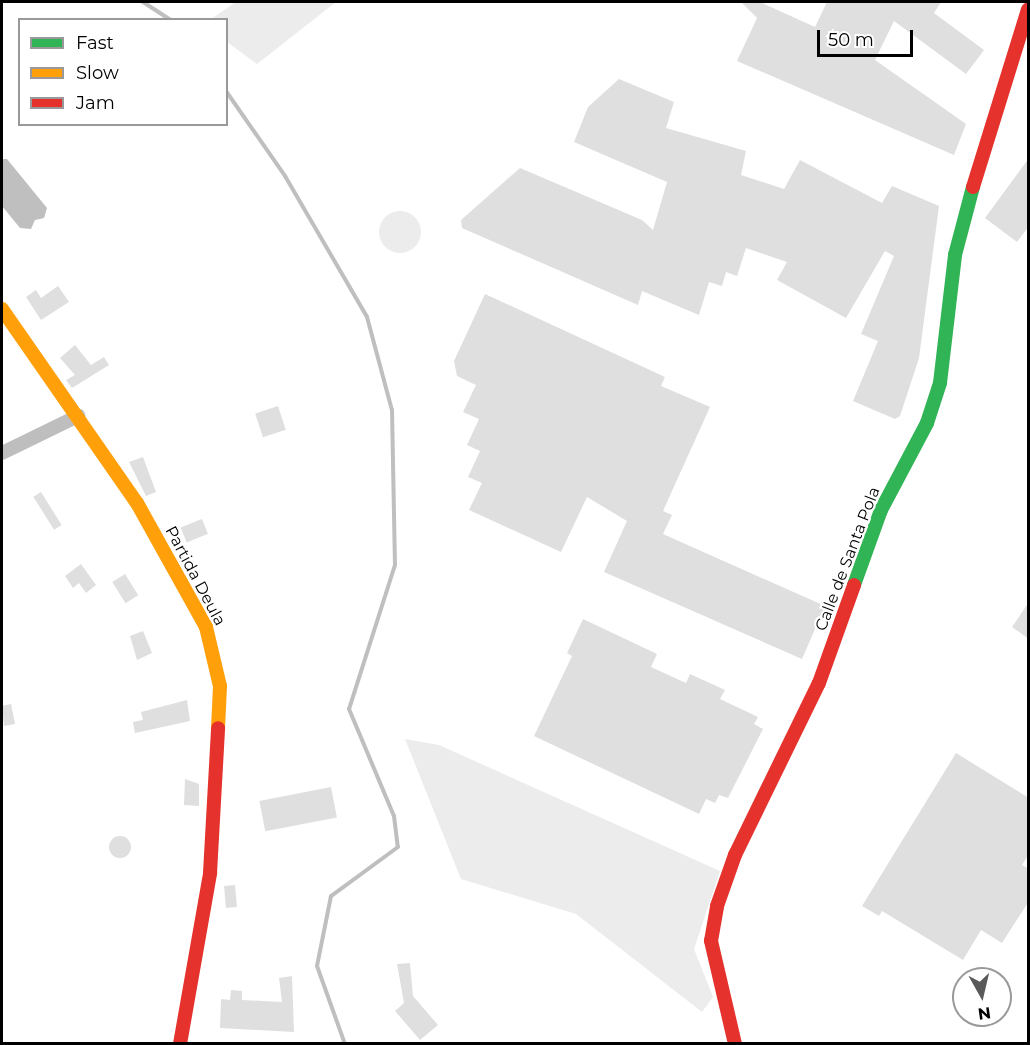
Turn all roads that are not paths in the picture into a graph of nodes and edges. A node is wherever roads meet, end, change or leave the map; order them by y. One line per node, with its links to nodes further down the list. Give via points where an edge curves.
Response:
1 (1029, 9): 6 (street, Calle de Santa Pola, via 992,117 955,255 940,382 927,423 881,510 819,683 735,855 717,906 711,941)
2 (2, 309): 3 (street, Partida Deula)
3 (78, 416): 4 (street); 5 (street, Partida Deula, via 137,503 206,627 220,686 210,873)
4 (2, 453)
5 (180, 1044)
6 (735, 1044)

